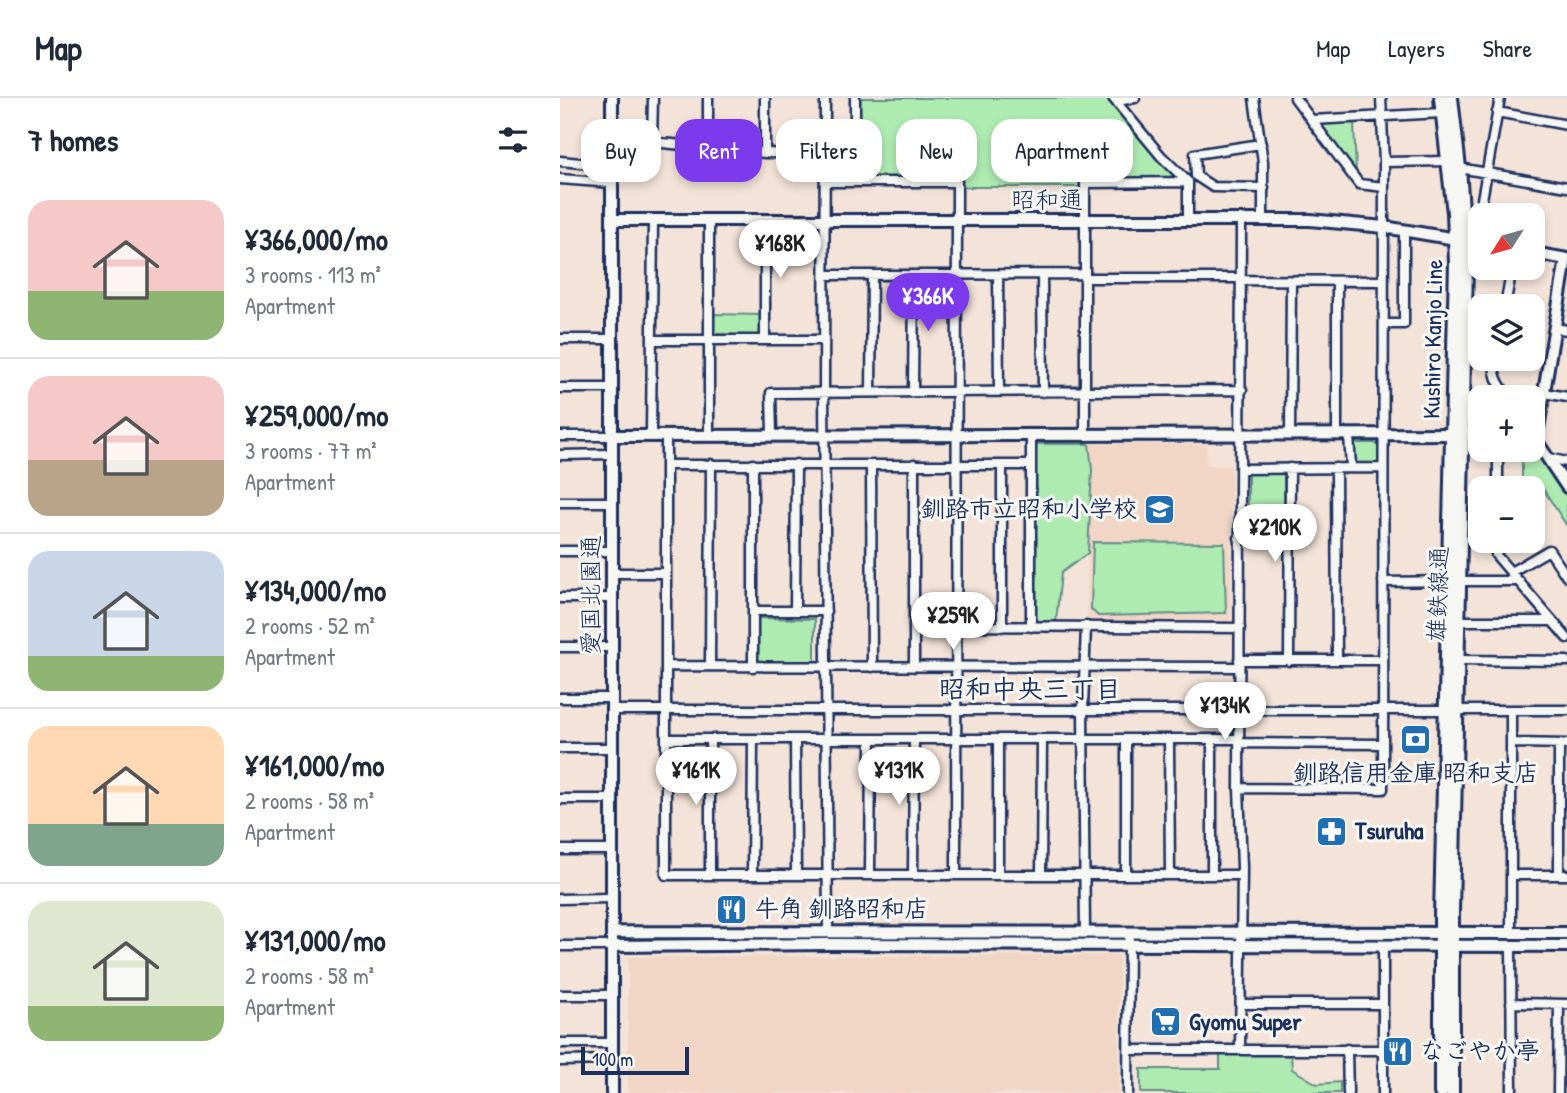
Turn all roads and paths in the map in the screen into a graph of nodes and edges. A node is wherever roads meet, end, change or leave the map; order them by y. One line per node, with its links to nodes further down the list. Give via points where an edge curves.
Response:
1 (612, 98): 18 (street, 愛国北園通)
2 (653, 98): 24 (street, via 652,142)
3 (709, 98): 19 (street)
4 (765, 98): 27 (street)
5 (825, 98): 20 (street)
6 (855, 98): 21 (street)
7 (1135, 98): 14 (street)
8 (1254, 98): 25 (street)
9 (1295, 98): 22 (street)
10 (1381, 98): 17 (street)
11 (1441, 98): 16 (main road)
12 (1451, 98): 32 (main road, 雄鉄線通)
13 (1500, 98): 15 (street)
14 (1115, 100): 37 (street)
15 (1497, 112): 23 (street); 33 (street)
16 (1442, 113): 17 (street); 32 (main road)
17 (1382, 117): 22 (street); 30 (street)
18 (612, 119)
19 (709, 119)
20 (825, 119)
21 (855, 119)
22 (1312, 120): 39 (street, via 1359,184)
23 (1567, 125)
24 (675, 144)
25 (1261, 144): 41 (street); 41 (street, via 1195,154 1196,176 1213,187)
26 (762, 153): 27 (street)
27 (765, 153): 28 (street)
28 (776, 153)
29 (560, 161): 31 (street)
30 (1384, 162): 32 (street); 39 (street)
31 (581, 163)
32 (1454, 165): 33 (street); 55 (main road, 雄鉄線通)
33 (1487, 172): 40 (street); 42 (street)
34 (560, 179): 38 (street)
35 (825, 182): 52 (street)
36 (882, 182): 50 (street, via 957,182)
37 (1188, 182): 45 (street); 51 (street, via 1085,183)
38 (612, 183): 43 (street, 愛国北園通)
39 (1384, 187): 53 (street)
40 (1567, 187)
41 (1264, 188): 47 (street)
42 (1481, 203)
43 (612, 220): 44 (street, 昭和通); 73 (street, 愛国北園通)
44 (653, 220): 48 (street, 昭和通); 74 (street)
45 (1188, 220): 46 (street, 昭和通); 51 (street, 昭和通)
46 (1241, 220): 47 (street, 昭和通); 66 (street)
47 (1263, 220): 53 (street, 昭和通)
48 (709, 221): 49 (street, 昭和通); 75 (street)
49 (765, 221): 52 (street, 昭和通); 76 (street)
50 (956, 221): 51 (street, 昭和通); 52 (street, 昭和通); 62 (street)
51 (1084, 221): 65 (street)
52 (825, 222): 59 (street)
53 (1384, 227): 54 (street, 昭和通); 69 (street)
54 (1404, 231): 55 (street, 昭和通); 70 (street, via 1404,324)
55 (1460, 240): 56 (street, 昭和通); 102 (main road, 雄鉄線通, via 1466,265)
56 (1468, 241)
57 (1545, 255): 58 (street)
58 (1567, 258): 71 (street)
59 (825, 275): 60 (street); 77 (street)
60 (872, 275): 61 (street); 88 (street)
61 (914, 275): 62 (street); 83 (street)
62 (957, 275): 63 (street); 84 (street)
63 (998, 275): 64 (street); 85 (street)
64 (1042, 275): 65 (street); 86 (street)
65 (1084, 276): 66 (street); 87 (street)
66 (1241, 279): 67 (street); 81 (street)
67 (1291, 281): 68 (street); 98 (street)
68 (1337, 281): 69 (street); 99 (street)
69 (1383, 281): 70 (street)
70 (1384, 324): 101 (street)
71 (1561, 329): 80 (street)
72 (560, 339): 73 (street)
73 (612, 339): 79 (street, 愛国北園通)
74 (652, 340): 75 (street); 92 (street)
75 (709, 340): 76 (street); 94 (street)
76 (765, 340): 77 (street)
77 (824, 340): 82 (street)
78 (560, 388): 79 (street)
79 (612, 388): 105 (street, 愛国北園通)
80 (1545, 389)
81 (1242, 390): 87 (street); 97 (street)
82 (824, 391): 88 (street); 91 (street); 95 (street, via 771,393)
83 (913, 391): 84 (street); 88 (street)
84 (957, 391): 85 (street); 96 (street)
85 (999, 391): 86 (street)
86 (1043, 391): 87 (street)
87 (1086, 391): 107 (street)
88 (872, 392)
89 (1545, 393): 90 (street)
90 (1567, 397)
91 (824, 434): 95 (street); 96 (street); 116 (street)
92 (651, 435): 93 (street); 105 (street)
93 (666, 435): 94 (street); 118 (street)
94 (709, 435): 95 (street)
95 (772, 435)
96 (957, 435): 106 (street); 120 (street)
97 (1240, 435): 98 (street); 107 (street); 127 (street)
98 (1290, 435): 99 (street)
99 (1337, 435): 100 (street)
100 (1349, 435): 101 (street); 123 (street)
101 (1383, 435): 102 (street); 126 (street)
102 (1458, 435): 103 (street); 140 (main road, 雄鉄線通)
103 (1468, 435)
104 (560, 436): 105 (street)
105 (612, 436): 110 (street, 愛国北園通)
106 (1031, 436): 107 (street); 122 (street)
107 (1085, 436)
108 (1545, 453): 111 (street)
109 (560, 454): 110 (street)
110 (613, 454): 130 (street, 愛国北園通)
111 (1548, 458): 112 (street); 128 (street)
112 (1567, 462)
113 (711, 464): 114 (street); 118 (street); 165 (street)
114 (753, 464): 115 (street); 146 (street)
115 (796, 464): 116 (street); 145 (street)
116 (826, 464): 119 (street); 147 (street)
117 (914, 464): 119 (street); 120 (street); 169 (street)
118 (666, 465): 138 (street)
119 (871, 465): 168 (street)
120 (957, 465): 121 (street); 150 (street)
121 (1002, 465): 122 (street); 152 (street)
122 (1031, 465): 153 (street)
123 (1351, 467): 125 (street); 126 (street)
124 (1290, 468): 125 (street); 127 (street); 132 (street)
125 (1336, 468): 158 (street)
126 (1383, 468): 142 (street)
127 (1240, 469): 131 (street)
128 (1567, 487)
129 (560, 502): 130 (street)
130 (613, 502): 134 (street, 愛国北園通)
131 (1240, 538): 132 (street); 154 (street)
132 (1290, 538): 161 (street)
133 (560, 551): 134 (street)
134 (613, 551): 137 (street, 愛国北園通)
135 (1496, 553): 136 (street)
136 (1511, 572): 139 (street, via 1549,550); 141 (street)
137 (612, 573): 138 (street); 144 (street, 愛国北園通)
138 (665, 573): 164 (street)
139 (1567, 577)
140 (1455, 581): 141 (street); 142 (street); 148 (main road, 雄鉄線通); 174 (main road, 雄鉄線通)
141 (1519, 581): 149 (street)
142 (1383, 582): 159 (street)
143 (560, 598): 144 (street)
144 (612, 598): 157 (street, 愛国北園通)
145 (795, 610): 146 (street); 147 (street)
146 (753, 611): 167 (street)
147 (827, 611): 166 (street)
148 (1458, 621): 149 (street); 160 (main road, 雄鉄線通)
149 (1552, 621): 155 (street)
150 (957, 626): 152 (street); 170 (street)
151 (1087, 626): 153 (street); 154 (street); 171 (street)
152 (1002, 627): 153 (street)
153 (1031, 627)
154 (1240, 628): 163 (street)
155 (1567, 638)
156 (560, 647): 157 (street)
157 (611, 648): 173 (street, 愛国北園通)
158 (1337, 660): 159 (street); 161 (street)
159 (1383, 660): 181 (street)
160 (1457, 660): 162 (street); 174 (main road, 雄鉄線通)
161 (1289, 661): 163 (street)
162 (1567, 661)
163 (1239, 663): 171 (street); 180 (street)
164 (666, 666): 165 (street); 176 (street)
165 (710, 666): 167 (street)
166 (827, 666): 167 (street); 168 (street); 177 (street)
167 (753, 667)
168 (872, 667): 169 (street)
169 (914, 667): 170 (street)
170 (957, 667): 171 (street); 178 (street)
171 (1085, 667): 179 (street)
172 (560, 698): 173 (street)
173 (612, 698): 175 (street, 愛国北園通)
174 (1452, 709): 181 (street); 182 (street); 234 (main road, 雄鉄線通)
175 (613, 710): 176 (street); 203 (street, 愛国北園通)
176 (666, 710): 177 (street); 184 (street)
177 (827, 710): 178 (street); 188 (street)
178 (957, 710): 179 (street); 189 (street)
179 (1083, 710): 180 (street); 194 (street)
180 (1240, 710): 181 (street); 198 (street)
181 (1383, 710): 200 (street)
182 (1511, 710): 183 (street); 199 (street)
183 (1567, 710)
184 (666, 739): 185 (street); 209 (street, via 666,874)
185 (710, 739): 186 (street); 209 (street)
186 (753, 739): 187 (street); 210 (street)
187 (795, 739): 188 (street); 211 (street)
188 (826, 739): 190 (street); 218 (street)
189 (956, 739): 191 (street); 192 (street); 213 (street)
190 (871, 740): 191 (street); 212 (street)
191 (914, 740): 219 (street)
192 (998, 740): 193 (street); 214 (street)
193 (1042, 740): 194 (street); 220 (street)
194 (1084, 740): 195 (street); 221 (street)
195 (1126, 740): 196 (street); 215 (street)
196 (1169, 740): 197 (street); 216 (street)
197 (1212, 740): 198 (street); 217 (street)
198 (1239, 741): 200 (street); 204 (street)
199 (1511, 743): 201 (street); 223 (street)
200 (1382, 744): 204 (street, via 1383,789)
201 (1563, 744): 224 (street)
202 (560, 748): 203 (street)
203 (612, 748): 206 (street, 愛国北園通)
204 (1239, 789): 222 (street)
205 (560, 799): 206 (street)
206 (612, 799): 208 (street, 愛国北園通)
207 (560, 850): 208 (street)
208 (613, 850): 226 (street, 愛国北園通)
209 (710, 874): 210 (street)
210 (752, 874): 211 (street)
211 (796, 874): 218 (street)
212 (870, 874): 218 (street); 219 (street)
213 (956, 874): 214 (street); 219 (street)
214 (998, 874): 220 (street)
215 (1126, 874): 216 (street); 221 (street)
216 (1170, 874): 217 (street)
217 (1213, 874): 222 (street)
218 (826, 875): 228 (street)
219 (913, 875)
220 (1041, 875): 221 (street)
221 (1084, 875): 230 (street)
222 (1242, 875): 231 (street)
223 (1512, 875): 224 (street); 232 (street)
224 (1563, 875)
225 (560, 898): 226 (street)
226 (612, 898): 227 (street, 愛国北園通)
227 (613, 932): 228 (street); 238 (street, 愛国北園通)
228 (828, 932): 230 (street)
229 (1129, 932): 230 (street); 231 (street); 235 (street)
230 (1085, 933)
231 (1240, 933): 234 (street); 239 (street)
232 (1511, 933): 233 (street); 234 (street)
233 (1567, 933)
234 (1447, 940): 236 (street); 240 (street); 260 (main road, 雄鉄線通); 261 (main road, 雄鉄線通)
235 (1129, 945): 238 (street); 239 (street); 250 (street)
236 (1384, 945): 239 (street); 246 (street)
237 (560, 946): 238 (street)
238 (612, 946): 243 (street, 愛国北園通)
239 (1240, 946): 245 (street)
240 (1511, 946): 241 (street); 244 (street)
241 (1567, 946)
242 (560, 995): 243 (street)
243 (612, 995): 249 (street, 愛国北園通)
244 (1511, 1003): 247 (street); 262 (street)
245 (1241, 1004): 246 (street); 251 (street)
246 (1382, 1004): 253 (street)
247 (1563, 1004): 263 (street)
248 (560, 1042): 249 (street)
249 (612, 1043): 254 (street, 愛国北園通)
250 (1129, 1049): 251 (street); 257 (street)
251 (1240, 1049): 252 (street)
252 (1348, 1049): 253 (street); 258 (street)
253 (1382, 1050): 259 (street)
254 (612, 1060): 255 (street); 256 (street, 愛国北園通)
255 (560, 1061)
256 (612, 1093)
257 (1128, 1093)
258 (1348, 1093)
259 (1383, 1093)
260 (1441, 1093)
261 (1452, 1093)
262 (1512, 1093)
263 (1558, 1093)

